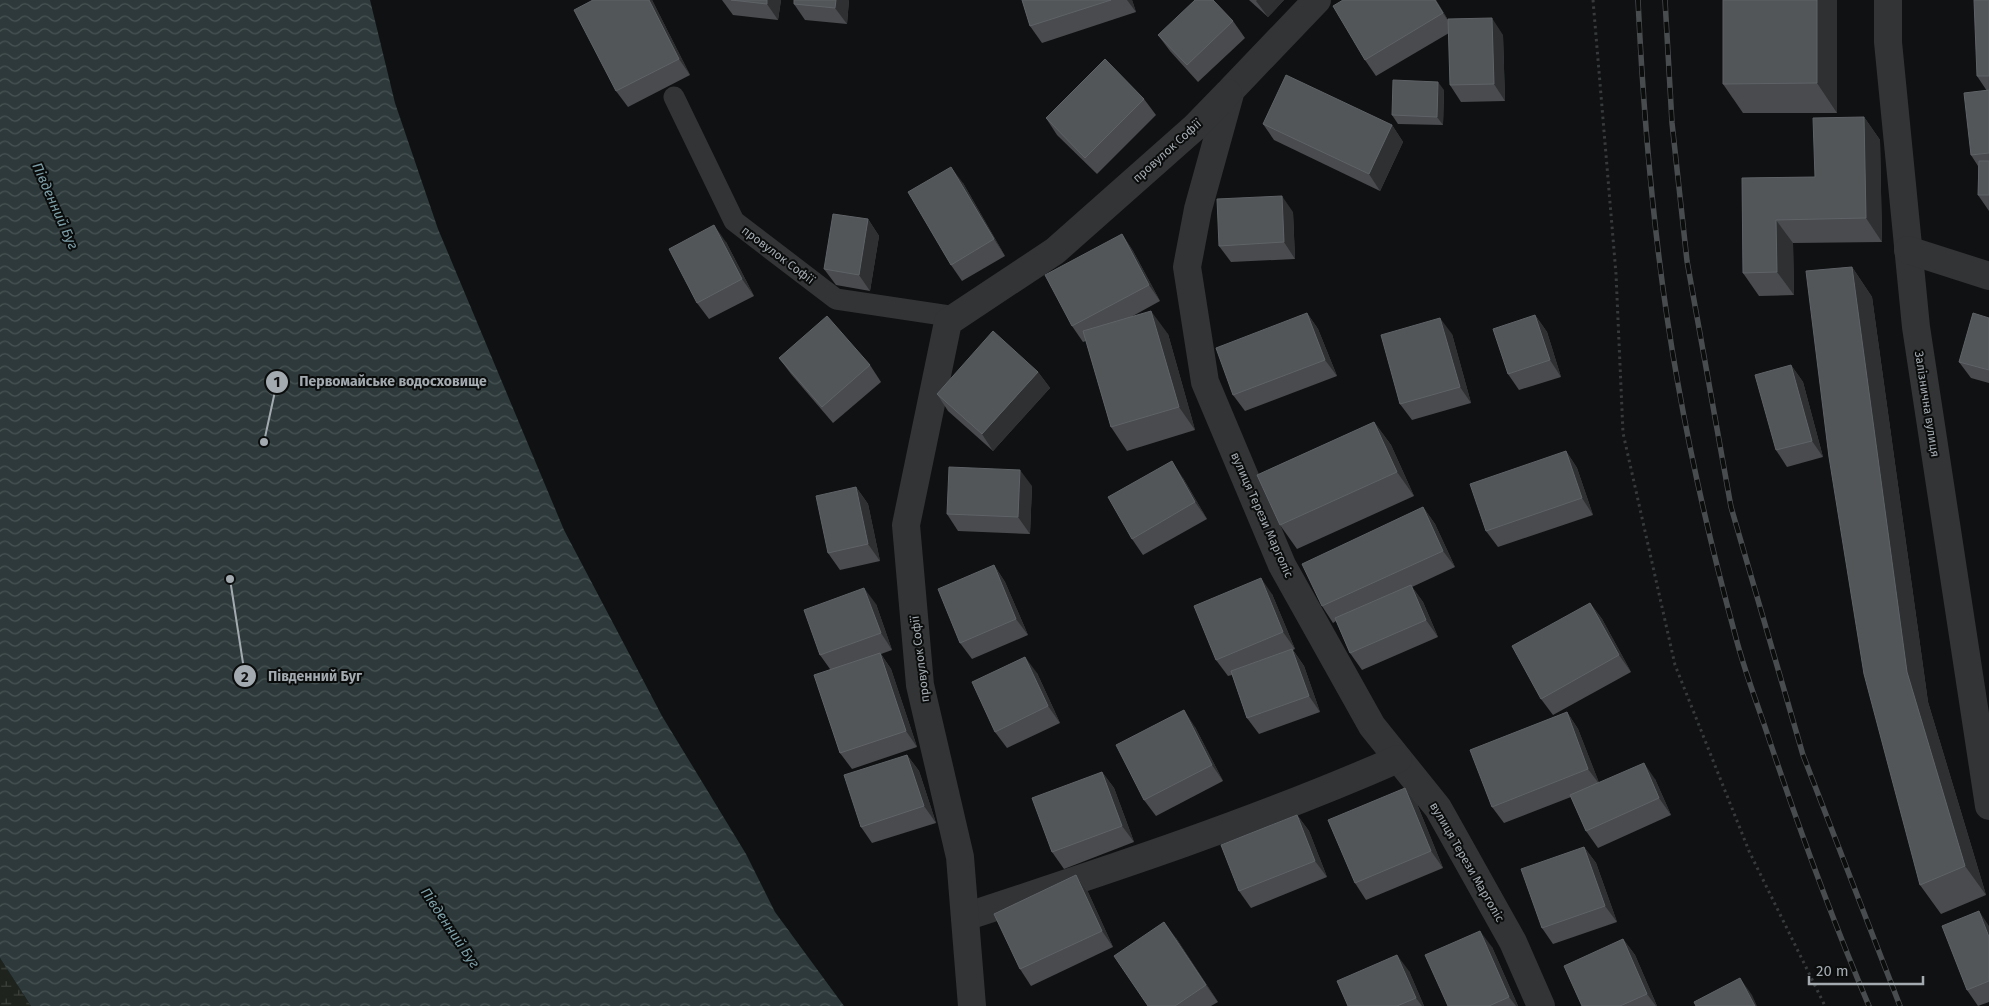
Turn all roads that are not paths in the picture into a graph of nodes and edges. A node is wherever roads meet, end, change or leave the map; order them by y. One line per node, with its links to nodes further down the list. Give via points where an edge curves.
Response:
1 (1317, 0): 3 (street, вулиця Терези Марголіс)
2 (1888, 0): 5 (street, Залізнична вулиця, via 1888,42)
3 (1231, 90): 7 (street, провулок Софії, via 1196,127 1055,251); 8 (street, вулиця Терези Марголіс, via 1198,209 1187,267 1205,382 1282,565 1372,726)
4 (674, 97): 7 (lane, провулок Софії, via 734,221 836,299)
5 (1908, 250): 6 (street); 9 (street, Залізнична вулиця, via 1916,327)
6 (1989, 276)
7 (956, 317): 10 (street, провулок Софії, via 948,322 906,525 920,685 960,858)
8 (1398, 759): 10 (street, via 1335,786 1108,870); 12 (street, вулиця Терези Марголіс, via 1438,808 1513,942)
9 (1989, 806)
10 (965, 917): 11 (street, провулок Софії)
11 (972, 1006)
12 (1541, 1006)

